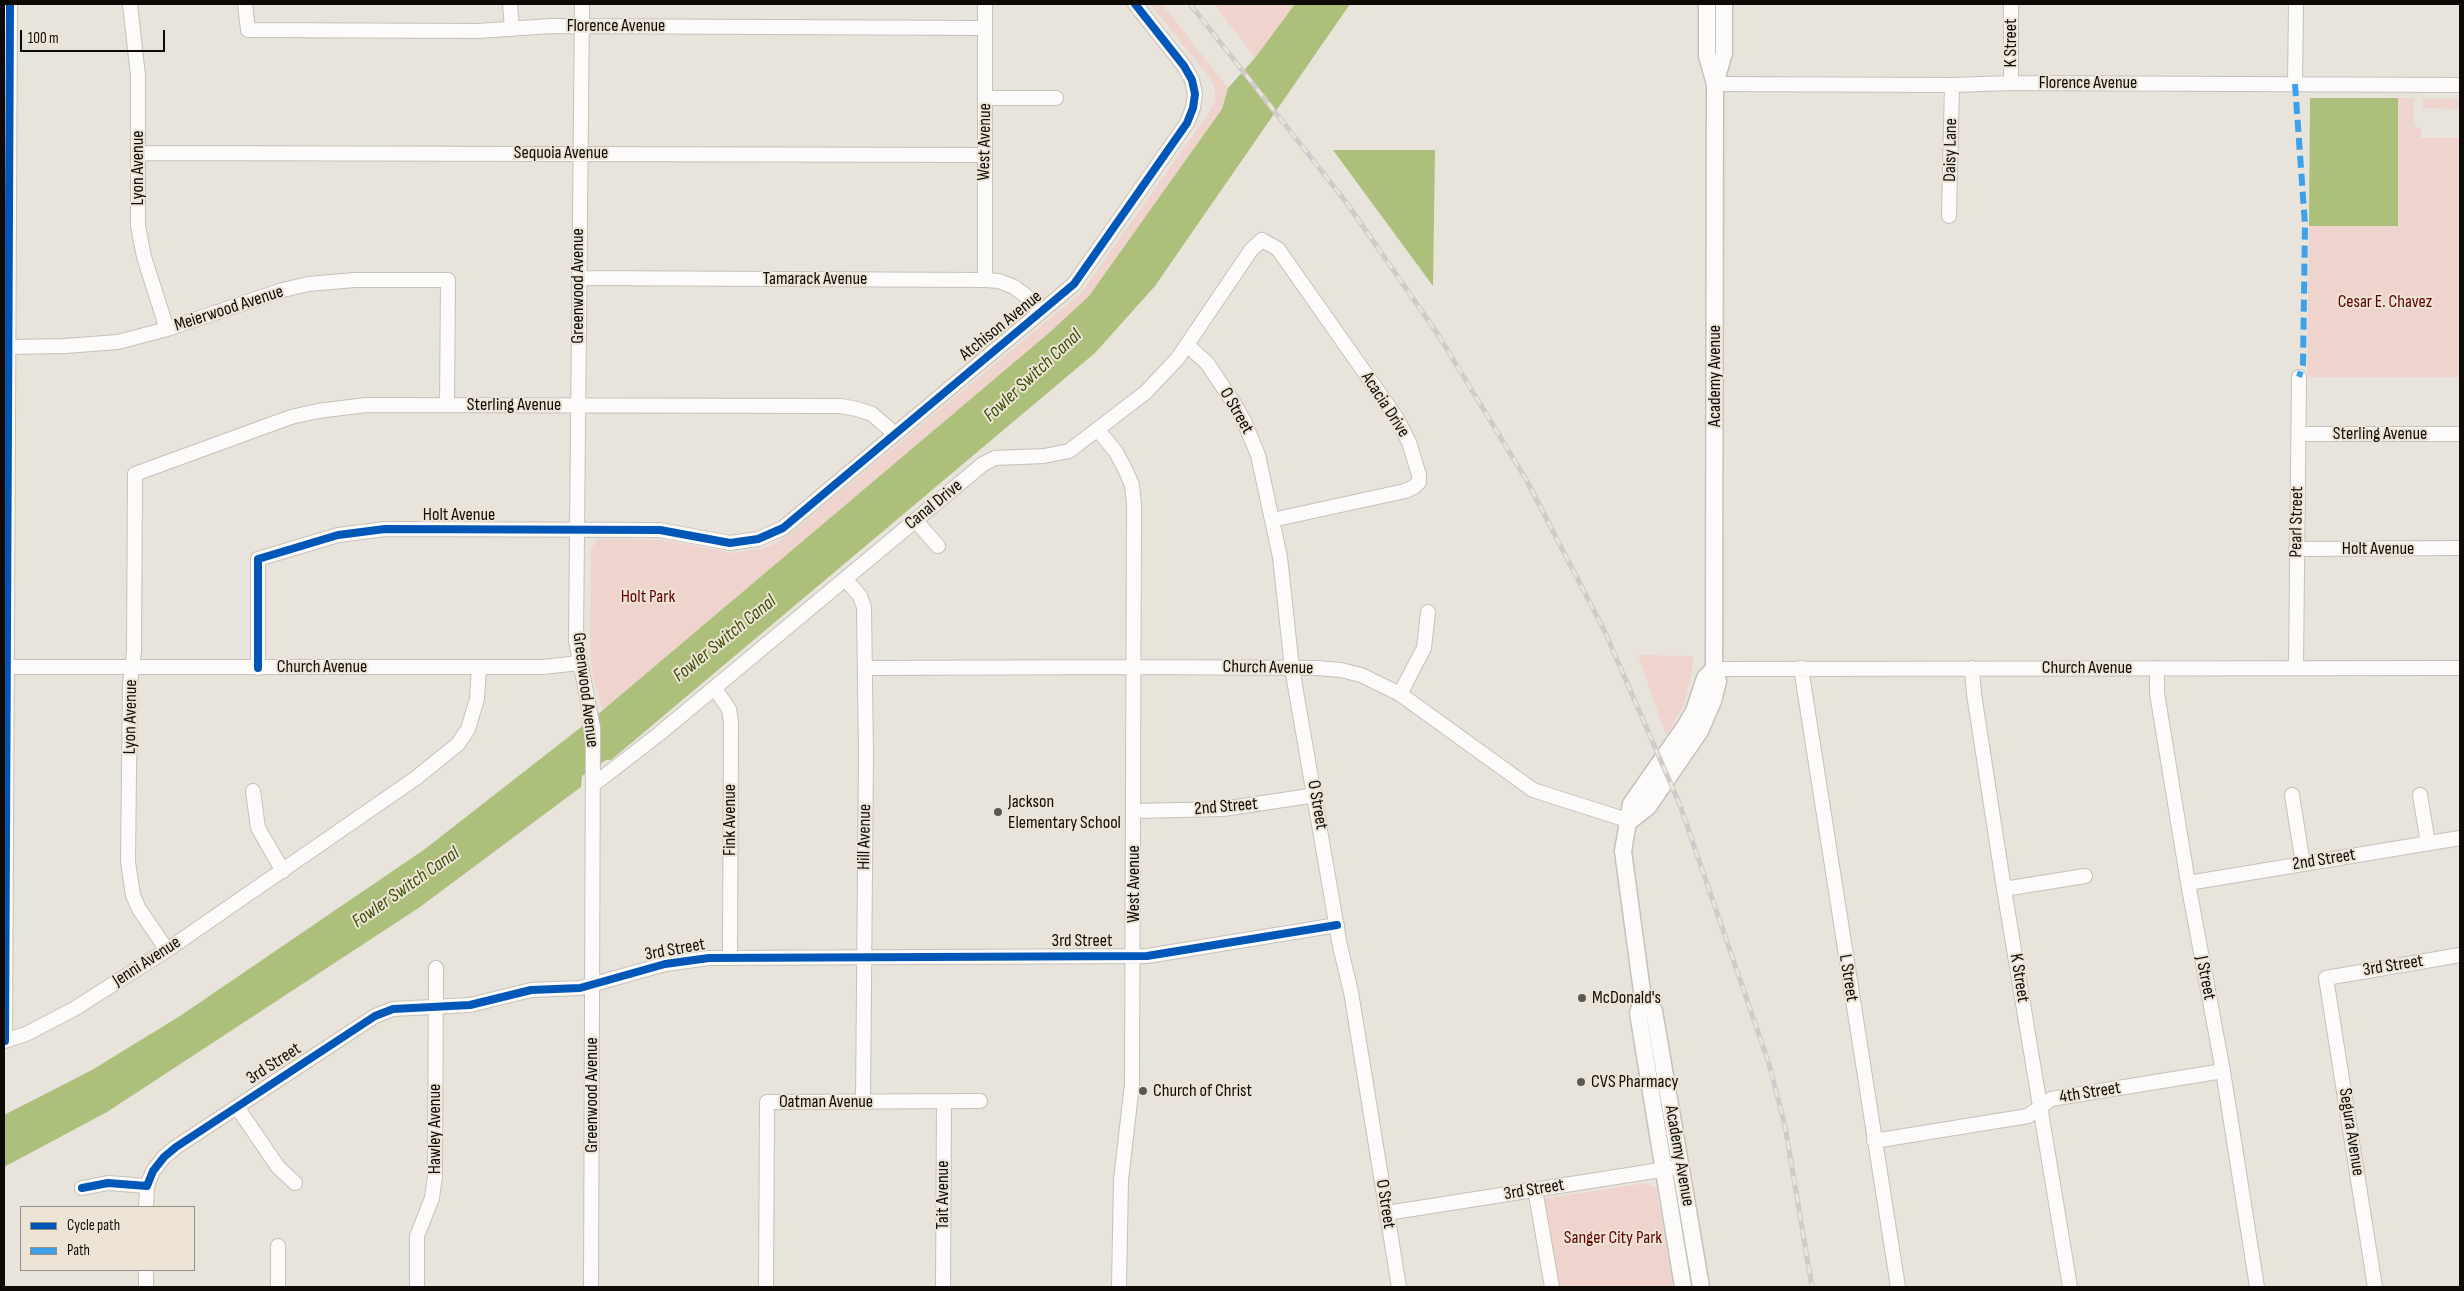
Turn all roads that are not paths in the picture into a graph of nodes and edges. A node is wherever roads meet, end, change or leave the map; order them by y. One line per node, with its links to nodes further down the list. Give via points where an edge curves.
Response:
1 (10, 4): 22 (street)
2 (130, 4): 23 (street, Lyon Avenue, via 138,76)
3 (245, 4): 14 (street, Florence Avenue, via 248,30)
4 (510, 4): 14 (street)
5 (582, 4): 12 (street, Greenwood Avenue)
6 (984, 4): 13 (street, West Avenue)
7 (1135, 4): 30 (street, Atchison Avenue, via 1192,80 1193,108 1187,123 1088,266 1074,284)
8 (1707, 4): 16 (main road, Academy Avenue, via 1707,56)
9 (1724, 4): 16 (main road, Academy Avenue, via 1724,53)
10 (2012, 4): 15 (street, K Street)
11 (2296, 4): 17 (street)
12 (582, 26): 13 (street, Florence Avenue); 14 (street, Florence Avenue); 24 (street, Greenwood Avenue)
13 (984, 28): 20 (street, West Avenue)
14 (512, 29)
15 (2011, 83): 17 (street, Florence Avenue); 18 (street, Florence Avenue)
16 (1715, 84): 18 (street, Florence Avenue); 59 (main road, Academy Avenue)
17 (2295, 84): 19 (street, Florence Avenue)
18 (1952, 85): 26 (street, Daisy Lane)
19 (2460, 85)
20 (985, 98): 21 (street); 25 (street, West Avenue)
21 (1056, 98)
22 (7, 150): 33 (street)
23 (138, 153): 24 (street, Sequoia Avenue); 31 (street, Lyon Avenue, via 141,244)
24 (579, 153): 25 (street, Sequoia Avenue); 28 (street, Greenwood Avenue)
25 (984, 155): 29 (street, West Avenue)
26 (1950, 216)
27 (1262, 240): 32 (street, Canal Drive, via 1251,250); 43 (street, Acacia Drive, via 1278,249 1396,418 1409,442 1419,474 1414,487 1405,491)
28 (578, 278): 29 (street, Tamarack Avenue); 36 (street, Greenwood Avenue)
29 (985, 280): 30 (street, Tamarack Avenue, via 1014,287)
30 (1039, 312): 38 (street, Atchison Avenue)
31 (167, 329): 33 (street, Meierwood Avenue, via 92,345); 35 (street, Meierwood Avenue, via 308,284 355,280 448,280)
32 (1186, 344): 37 (street, Canal Drive, via 1157,383); 43 (street, O Street, via 1207,363 1244,421 1258,455)
33 (10, 347): 52 (street)
34 (2299, 377): 39 (street, Pearl Street)
35 (447, 405): 36 (street, Sterling Avenue); 41 (street, Sterling Avenue, via 366,405 318,411)
36 (577, 405): 38 (street, Sterling Avenue, via 841,406 872,414); 44 (street, Greenwood Avenue)
37 (1098, 430): 42 (street, Canal Drive, via 1081,444 1059,454 995,458 983,464); 55 (street, West Avenue, via 1116,452 1132,486)
38 (896, 434): 45 (street, Atchison Avenue)
39 (2299, 434): 40 (street, Sterling Avenue); 48 (street, Pearl Street)
40 (2460, 434)
41 (135, 474): 53 (street, Lyon Avenue)
42 (915, 520): 46 (street); 49 (street, Canal Drive)
43 (1272, 520): 58 (street, O Street, via 1284,589)
44 (576, 530): 45 (street, Holt Avenue, via 660,530 730,543); 51 (street, Greenwood Avenue, via 576,641); 56 (street, Holt Avenue, via 363,531 329,537 258,559)
45 (771, 536)
46 (938, 546)
47 (2460, 548): 48 (street, Holt Avenue)
48 (2296, 549): 63 (street, Pearl Street)
49 (844, 579): 57 (street, Hill Avenue, via 863,601); 65 (street, Canal Drive)
50 (1428, 612): 66 (street, via 1424,648)
51 (579, 663): 54 (street, Church Avenue, via 543,667); 67 (street, Greenwood Avenue, via 593,728)
52 (5, 667): 53 (street, Church Avenue); 92 (street)
53 (132, 667): 56 (street, Church Avenue); 82 (street, Lyon Avenue, via 130,880 139,909)
54 (479, 667): 56 (street, Church Avenue); 77 (street, Jenni Avenue, via 474,714 458,744 390,798)
55 (1134, 667): 57 (street, Church Avenue); 58 (street, Church Avenue); 72 (street, West Avenue)
56 (258, 668)
57 (865, 668): 86 (street, Hill Avenue)
58 (1292, 668): 66 (street, Church Avenue, via 1361,675); 71 (street, O Street)
59 (1714, 668): 60 (street, Church Avenue); 73 (main road, Academy Avenue, via 1717,688 1700,730 1648,807)
60 (1801, 668): 61 (street, Church Avenue); 99 (street, L Street)
61 (1972, 668): 62 (street, Church Avenue); 80 (street, K Street)
62 (2156, 668): 63 (street, Church Avenue); 79 (street, J Street, via 2157,693)
63 (2296, 668): 64 (street, Church Avenue)
64 (2460, 668)
65 (715, 688): 67 (street, Canal Drive); 84 (street, Fink Avenue, via 729,709 731,722)
66 (1400, 694): 73 (street, Church Avenue, via 1533,790)
67 (593, 785): 89 (street, Greenwood Avenue)
68 (253, 791): 77 (street, via 258,828)
69 (2420, 794): 75 (street)
70 (2292, 795): 76 (street)
71 (1316, 796): 72 (street, 2nd Street, via 1222,809); 81 (street, O Street)
72 (1134, 811): 85 (street, West Avenue)
73 (1630, 821): 90 (main road, Academy Avenue, via 1624,838 1624,863)
74 (2460, 838): 75 (street, 2nd Street)
75 (2428, 843): 76 (street, 2nd Street)
76 (2303, 864): 79 (street, 2nd Street)
77 (283, 871): 82 (street, Jenni Avenue)
78 (2085, 876): 80 (street)
79 (2188, 883): 93 (street, J Street)
80 (2004, 889): 98 (street, K Street)
81 (1337, 925): 85 (street, 3rd Street); 107 (street, O Street)
82 (167, 950): 92 (street, Jenni Avenue, via 74,1009)
83 (2460, 955): 88 (street, 3rd Street)
84 (730, 956): 86 (street, 3rd Street); 89 (street, 3rd Street, via 683,960)
85 (1134, 956): 86 (street, 3rd Street); 116 (street, West Avenue, via 1132,1084 1121,1180)
86 (864, 957): 95 (street, Hill Avenue)
87 (436, 968): 91 (street, Hawley Avenue)
88 (2326, 978): 124 (street, Segura Avenue)
89 (593, 985): 91 (street, 3rd Street, via 531,990 470,1006); 113 (street, Greenwood Avenue)
90 (1643, 999): 100 (main road, Academy Avenue, via 1654,1011); 101 (main road, Academy Avenue, via 1638,1014)
91 (435, 1007): 97 (street, 3rd Street, via 392,1009 375,1016); 112 (street, Hawley Avenue, via 434,1182 432,1198 417,1236)
92 (5, 1041)
93 (2223, 1071): 98 (street, 4th Street, via 2051,1099); 123 (street, J Street)
94 (980, 1100): 96 (street, Oatman Avenue)
95 (863, 1101): 96 (street, Oatman Avenue); 114 (street, Oatman Avenue, via 767,1102)
96 (944, 1102): 115 (street, Tait Avenue)
97 (237, 1107): 102 (street, 3rd Street, via 278,1167); 103 (street, 3rd Street, via 164,1157)
98 (2040, 1109): 99 (street, 4th Street, via 2028,1116); 122 (street, K Street)
99 (1874, 1141): 121 (street, L Street)
100 (1682, 1166): 101 (street, 3rd Street); 120 (main road, Academy Avenue)
101 (1664, 1169): 105 (street, 3rd Street); 119 (main road, Academy Avenue)
102 (295, 1183)
103 (147, 1186): 104 (street, via 108,1183); 106 (street)
104 (82, 1188)
105 (1535, 1189): 107 (street, 3rd Street); 118 (street)
106 (146, 1206)
107 (1387, 1213): 117 (street, O Street)
108 (278, 1246): 111 (street)
109 (146, 1271): 110 (street)
110 (146, 1287)
111 (278, 1287)
112 (417, 1287)
113 (591, 1287)
114 (766, 1287)
115 (943, 1287)
116 (1119, 1287)
117 (1399, 1287)
118 (1552, 1287)
119 (1683, 1287)
120 (1701, 1287)
121 (1898, 1287)
122 (2070, 1287)
123 (2257, 1287)
124 (2375, 1287)

